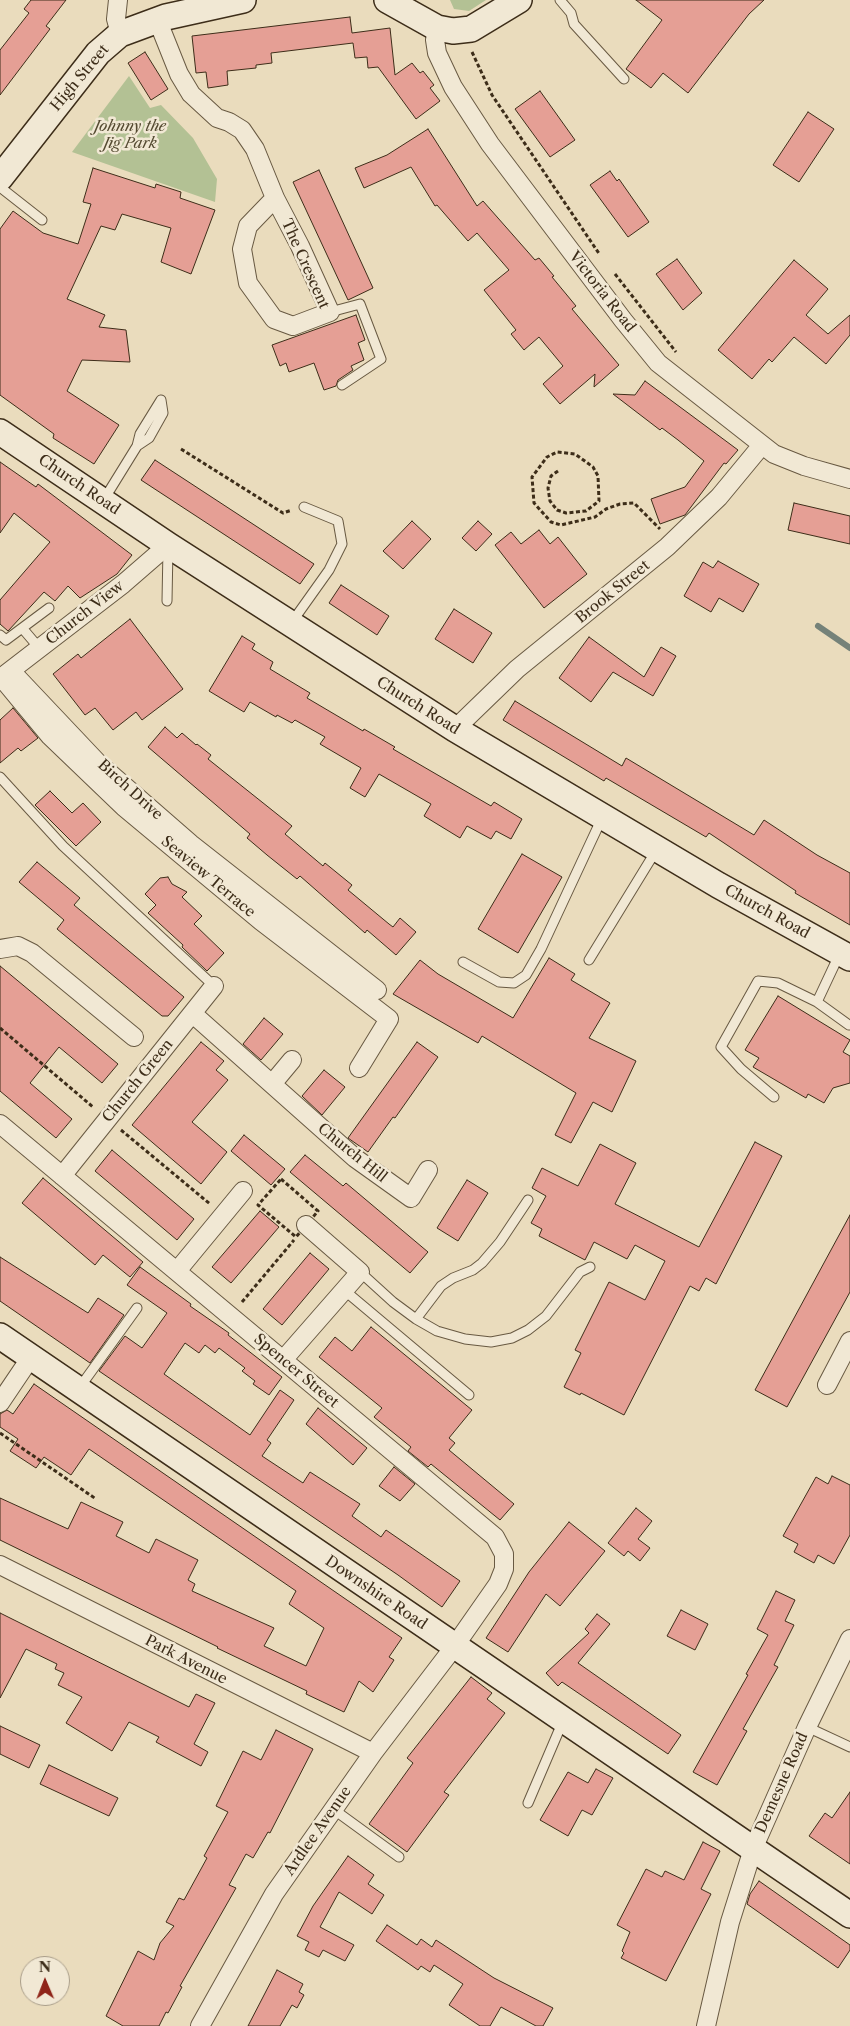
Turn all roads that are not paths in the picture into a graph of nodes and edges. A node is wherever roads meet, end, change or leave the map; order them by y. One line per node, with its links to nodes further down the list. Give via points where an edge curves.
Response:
1 (118, 0): 8 (street, via 116,19)
2 (243, 0): 6 (street, High Street)
3 (387, 0): 7 (street)
4 (518, 0): 7 (street, via 471,29)
5 (560, 0): 9 (lane, via 572,13 574,24)
6 (157, 19): 8 (street, High Street); 12 (street, The Crescent, via 191,94 217,118 242,130 256,149)
7 (437, 28): 17 (street, Victoria Road, via 437,53 453,88 490,144 623,320 658,363)
8 (120, 34): 10 (street, High Street, via 98,53)
9 (624, 79)
10 (0, 178)
11 (0, 187): 13 (lane)
12 (275, 198): 14 (street, The Crescent); 14 (street, The Crescent, via 248,226 242,249 248,283 274,319 293,326)
13 (42, 220)
14 (330, 312): 15 (lane, via 360,304 381,360)
15 (342, 385)
16 (0, 432): 20 (street, Church Road)
17 (762, 445): 19 (street, Victoria Road, via 774,454 804,466); 30 (street, Brook Street, via 719,496 672,542 517,669)
18 (137, 446): 20 (lane)
19 (850, 479)
20 (103, 501): 22 (street, Church Road)
21 (304, 507): 25 (lane, via 338,520 342,544 329,570)
22 (168, 545): 23 (lane); 25 (street, Church Road); 28 (street, Church View)
23 (167, 601)
24 (49, 608): 26 (lane)
25 (290, 624): 30 (street, Church Road)
26 (23, 629): 27 (lane, via 6,640); 28 (lane)
27 (0, 635)
28 (40, 649): 29 (street, Church View)
29 (3, 676): 39 (street, Birch Drive, via 190,844); 45 (street, Seaview Terrace, via 50,736 124,806 261,921 389,1019)
30 (455, 729): 32 (street, Church Road)
31 (0, 777): 38 (lane, via 63,846)
32 (602, 818): 33 (street, Church Road); 37 (lane, via 526,975 514,983 499,982)
33 (657, 849): 35 (street, Church Road); 36 (lane)
34 (0, 949): 43 (street, Church Green, via 18,946 32,953)
35 (845, 956): 40 (lane)
36 (589, 960)
37 (463, 962)
38 (214, 986): 41 (street, Church Green)
39 (376, 990)
40 (816, 1002): 42 (lane); 47 (lane, via 778,983 758,981 721,1047)
41 (193, 1014): 46 (street, Church Hill); 50 (street, Church Green)
42 (849, 1024)
43 (134, 1037)
44 (292, 1060): 46 (street)
45 (359, 1068)
46 (272, 1084): 49 (street, Church Hill, via 355,1158 411,1198)
47 (774, 1097)
48 (0, 1124): 50 (street, Spencer Street)
49 (428, 1170)
50 (62, 1176): 55 (street, Spencer Street)
51 (242, 1191): 55 (street)
52 (528, 1200): 59 (lane, via 482,1263 441,1286)
53 (306, 1225): 56 (street)
54 (590, 1267): 59 (lane, via 580,1272 546,1316 512,1338 491,1342 465,1339 437,1331)
55 (177, 1271): 63 (street, Spencer Street)
56 (360, 1272): 57 (street); 59 (lane)
57 (344, 1290): 63 (street); 66 (lane)
58 (137, 1308): 65 (lane)
59 (416, 1319)
60 (0, 1336): 62 (street, Downshire Road)
61 (850, 1341): 64 (street)
62 (31, 1357): 65 (street, Downshire Road); 67 (street)
63 (283, 1360): 70 (street, Spencer Street, via 495,1537 500,1545 504,1562 502,1577)
64 (827, 1385)
65 (78, 1390): 70 (street, Downshire Road)
66 (469, 1395)
67 (0, 1403)
68 (0, 1565): 74 (street, Park Avenue)
69 (849, 1644): 72 (street, Demesne Road)
70 (454, 1647): 71 (street, Downshire Road); 74 (street, Ardlee Avenue)
71 (563, 1721): 75 (lane); 77 (street, Downshire Road)
72 (807, 1727): 73 (lane); 77 (street, Demesne Road)
73 (850, 1747)
74 (373, 1753): 76 (street, Ardlee Avenue)
75 (528, 1803)
76 (333, 1809): 78 (lane); 80 (street, Ardlee Avenue, via 274,1894)
77 (753, 1849): 79 (street, Demesne Road); 81 (street, via 730,1922)
78 (399, 1857)
79 (850, 1915)
80 (200, 2026)
81 (706, 2026)

